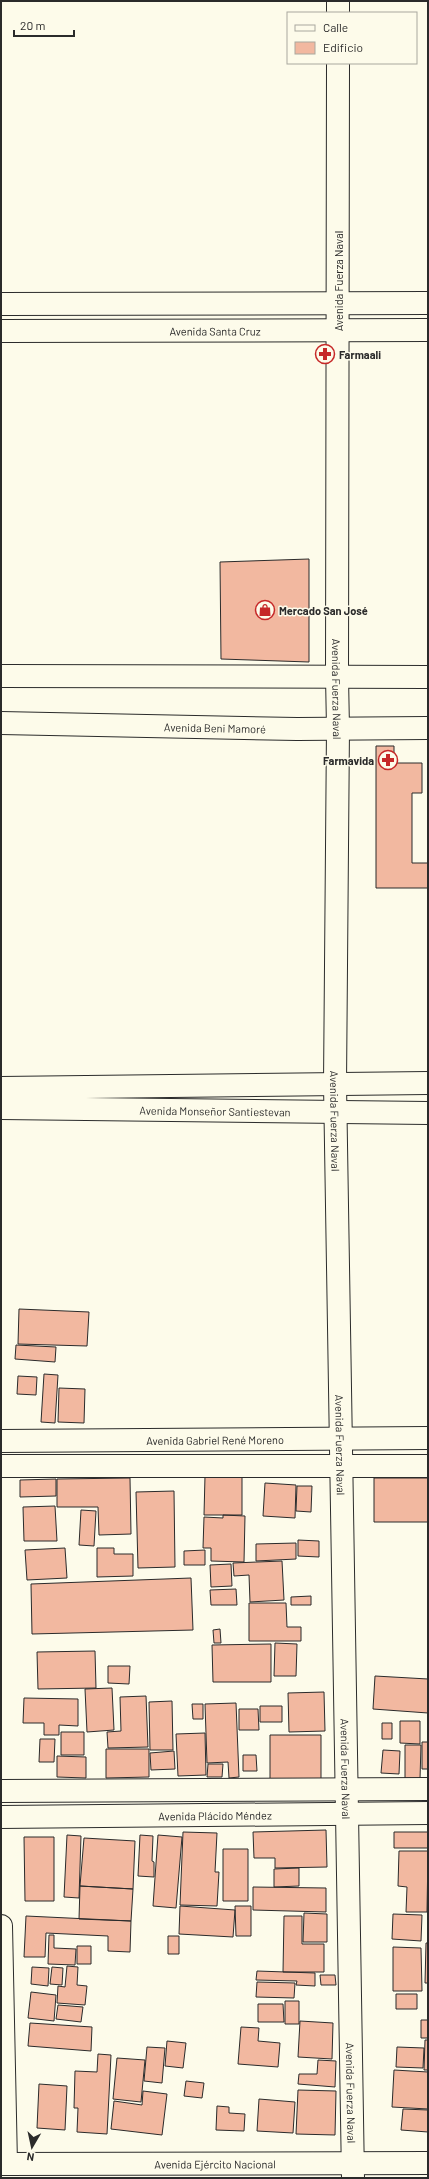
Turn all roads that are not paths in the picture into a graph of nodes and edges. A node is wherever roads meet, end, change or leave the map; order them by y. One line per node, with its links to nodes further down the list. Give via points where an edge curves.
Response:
1 (338, 1): 2 (street)
2 (338, 12)
3 (338, 64): 4 (street, Avenida Fuerza Naval)
4 (337, 303): 5 (street); 6 (street); 9 (street, Avenida Fuerza Naval)
5 (428, 303)
6 (1, 304)
7 (428, 330): 9 (street, Avenida Santa Cruz)
8 (1, 331): 9 (street, Avenida Santa Cruz)
9 (338, 331): 11 (street, Avenida Fuerza Naval)
10 (1, 676): 11 (street)
11 (337, 677): 12 (street); 14 (street, Avenida Fuerza Naval)
12 (428, 677)
13 (1, 723): 14 (street, Avenida Beni Mamoré)
14 (338, 728): 15 (street, Avenida Beni Mamoré); 17 (street, Avenida Fuerza Naval)
15 (428, 728)
16 (428, 1083): 17 (street)
17 (335, 1084): 18 (street); 20 (street, Avenida Fuerza Naval)
18 (1, 1088)
19 (1, 1108): 20 (street, Avenida Monseñor Santiestevan)
20 (335, 1113): 21 (street, Avenida Monseñor Santiestevan); 22 (street, Avenida Fuerza Naval)
21 (428, 1113)
22 (341, 1438): 23 (street, Avenida Gabriel René Moreno); 24 (street, Avenida Gabriel René Moreno); 26 (street, Avenida Fuerza Naval)
23 (428, 1438)
24 (1, 1440)
25 (1, 1466): 26 (street)
26 (341, 1466): 27 (street); 29 (street, Avenida Fuerza Naval)
27 (428, 1466)
28 (428, 1789): 29 (street)
29 (346, 1790): 30 (street); 32 (street, Avenida Fuerza Naval)
30 (1, 1791)
31 (428, 1813): 32 (street, Avenida Plácido Méndez)
32 (347, 1814): 33 (street, Avenida Plácido Méndez); 37 (street, Avenida Fuerza Naval)
33 (1, 1817)
34 (1, 1926): 36 (street)
35 (428, 2163): 37 (street, Avenida Ejército Nacional)
36 (4, 2164): 37 (street, Avenida Ejército Nacional)
37 (353, 2170)

